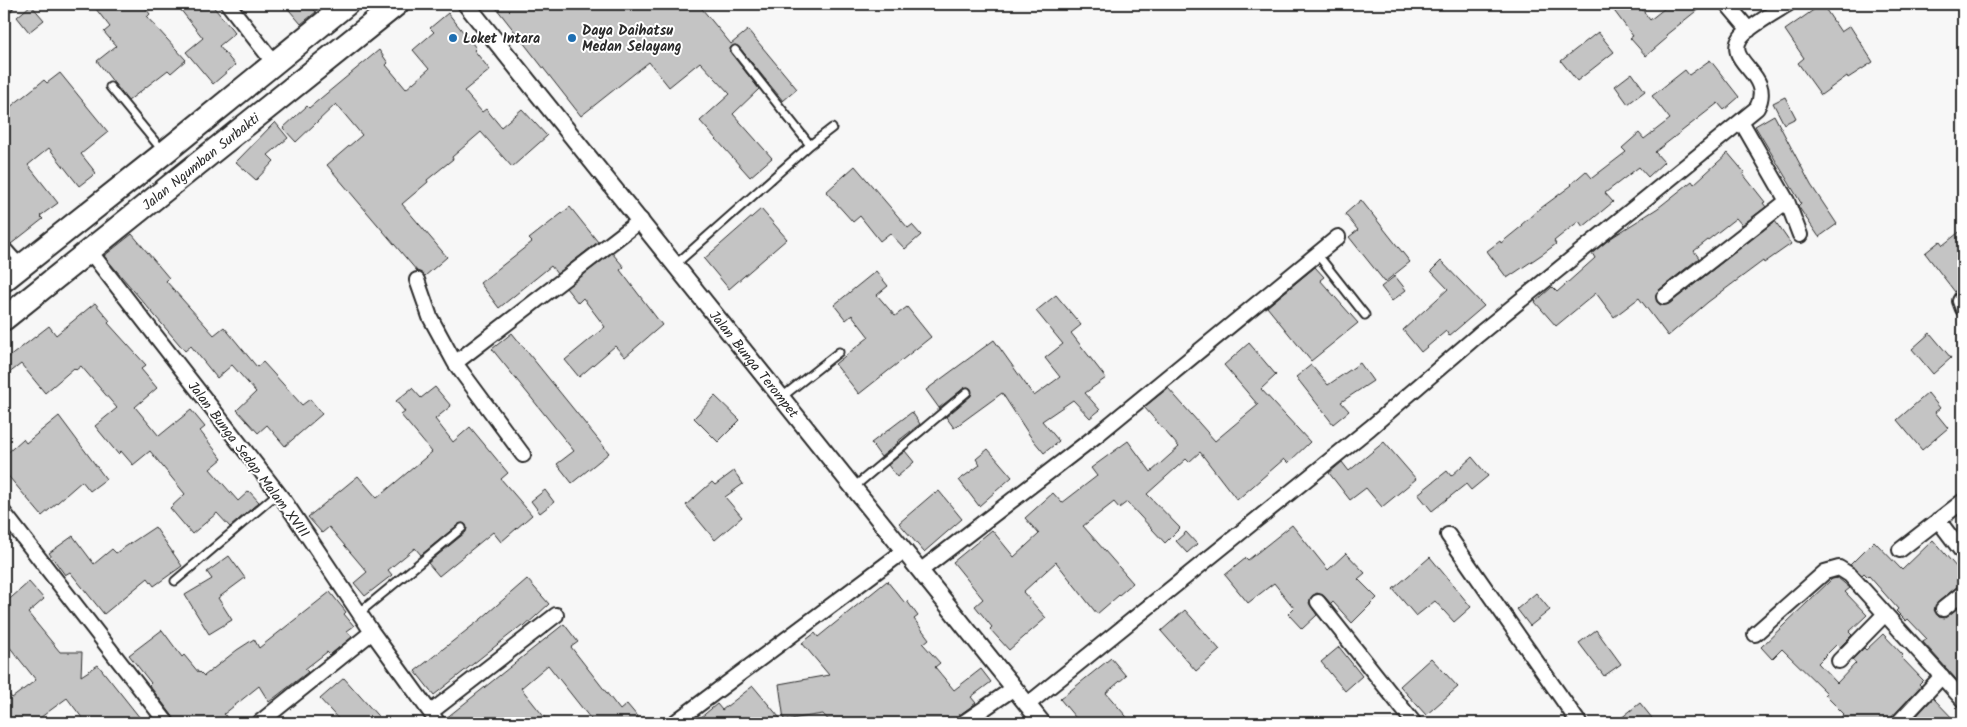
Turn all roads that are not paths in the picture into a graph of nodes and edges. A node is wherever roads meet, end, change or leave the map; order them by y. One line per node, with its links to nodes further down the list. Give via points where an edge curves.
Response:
1 (228, 4): 9 (street)
2 (347, 4): 9 (highway, Jalan Ngumban Surbakti)
3 (397, 4): 20 (highway, Jalan Ngumban Surbakti)
4 (466, 4): 16 (street, Jalan Bunga Terompet)
5 (1727, 4): 7 (street)
6 (1788, 4): 7 (street)
7 (1749, 30): 11 (street, via 1741,36 1737,51 1762,92 1757,108)
8 (735, 50): 13 (lane)
9 (274, 62): 14 (highway, Jalan Ngumban Surbakti)
10 (110, 87): 14 (lane)
11 (1741, 121): 15 (street); 60 (street, via 1478,335 1370,428)
12 (832, 128): 13 (lane)
13 (810, 145): 23 (lane)
14 (164, 153): 22 (highway, Jalan Ngumban Surbakti)
15 (1787, 202): 17 (street); 27 (street)
16 (641, 220): 23 (street, Jalan Bunga Terompet); 32 (street)
17 (1800, 235)
18 (1338, 237): 21 (street)
19 (4, 244): 22 (lane)
20 (88, 249): 30 (highway, Jalan Ngumban Surbakti); 37 (street, Jalan Bunga Sedap Malam XVIII)
21 (1317, 254): 29 (lane); 46 (street, via 1097,435)
22 (22, 264): 24 (highway, Jalan Ngumban Surbakti)
23 (676, 264): 34 (street, Jalan Bunga Terompet)
24 (4, 280)
25 (417, 280): 32 (street, via 430,317)
26 (1963, 296): 28 (street, via 1960,301)
27 (1664, 297)
28 (1963, 309)
29 (1365, 315)
30 (4, 319)
31 (839, 352): 34 (lane)
32 (455, 363): 35 (street)
33 (967, 392): 36 (lane)
34 (782, 397): 36 (street, Jalan Bunga Terompet)
35 (523, 455)
36 (853, 487): 44 (street, Jalan Bunga Terompet)
37 (278, 493): 47 (lane); 51 (street, Jalan Bunga Sedap Malam XVIII)
38 (1963, 501): 40 (street)
39 (4, 513): 62 (street)
40 (1938, 520): 43 (street); 45 (street)
41 (462, 528): 51 (lane)
42 (1448, 535): 68 (street)
43 (1900, 550)
44 (904, 551): 46 (street, Jalan Bunga Terompet); 64 (street)
45 (1963, 553)
46 (920, 571): 58 (street, Jalan Bunga Terompet)
47 (175, 581)
48 (1963, 593): 50 (street)
49 (1318, 602): 67 (street)
50 (1943, 608)
51 (359, 613): 54 (street, Jalan Bunga Sedap Malam XVIII)
52 (556, 614): 61 (street)
53 (1884, 614): 55 (street, via 1850,575 1839,568 1825,572); 56 (street); 57 (street)
54 (372, 632): 61 (street, Jalan Bunga Sedap Malam XVIII); 63 (street)
55 (1755, 634)
56 (1839, 661)
57 (1942, 676): 59 (street); 69 (street)
58 (1014, 688): 60 (street, Jalan Bunga Terompet); 65 (street)
59 (1963, 700)
60 (1027, 705): 66 (street, Jalan Bunga Terompet)
61 (434, 718)
62 (167, 723)
63 (259, 723)
64 (674, 723)
65 (963, 723)
66 (1042, 723)
67 (1414, 723)
68 (1578, 723)
69 (1898, 723)

